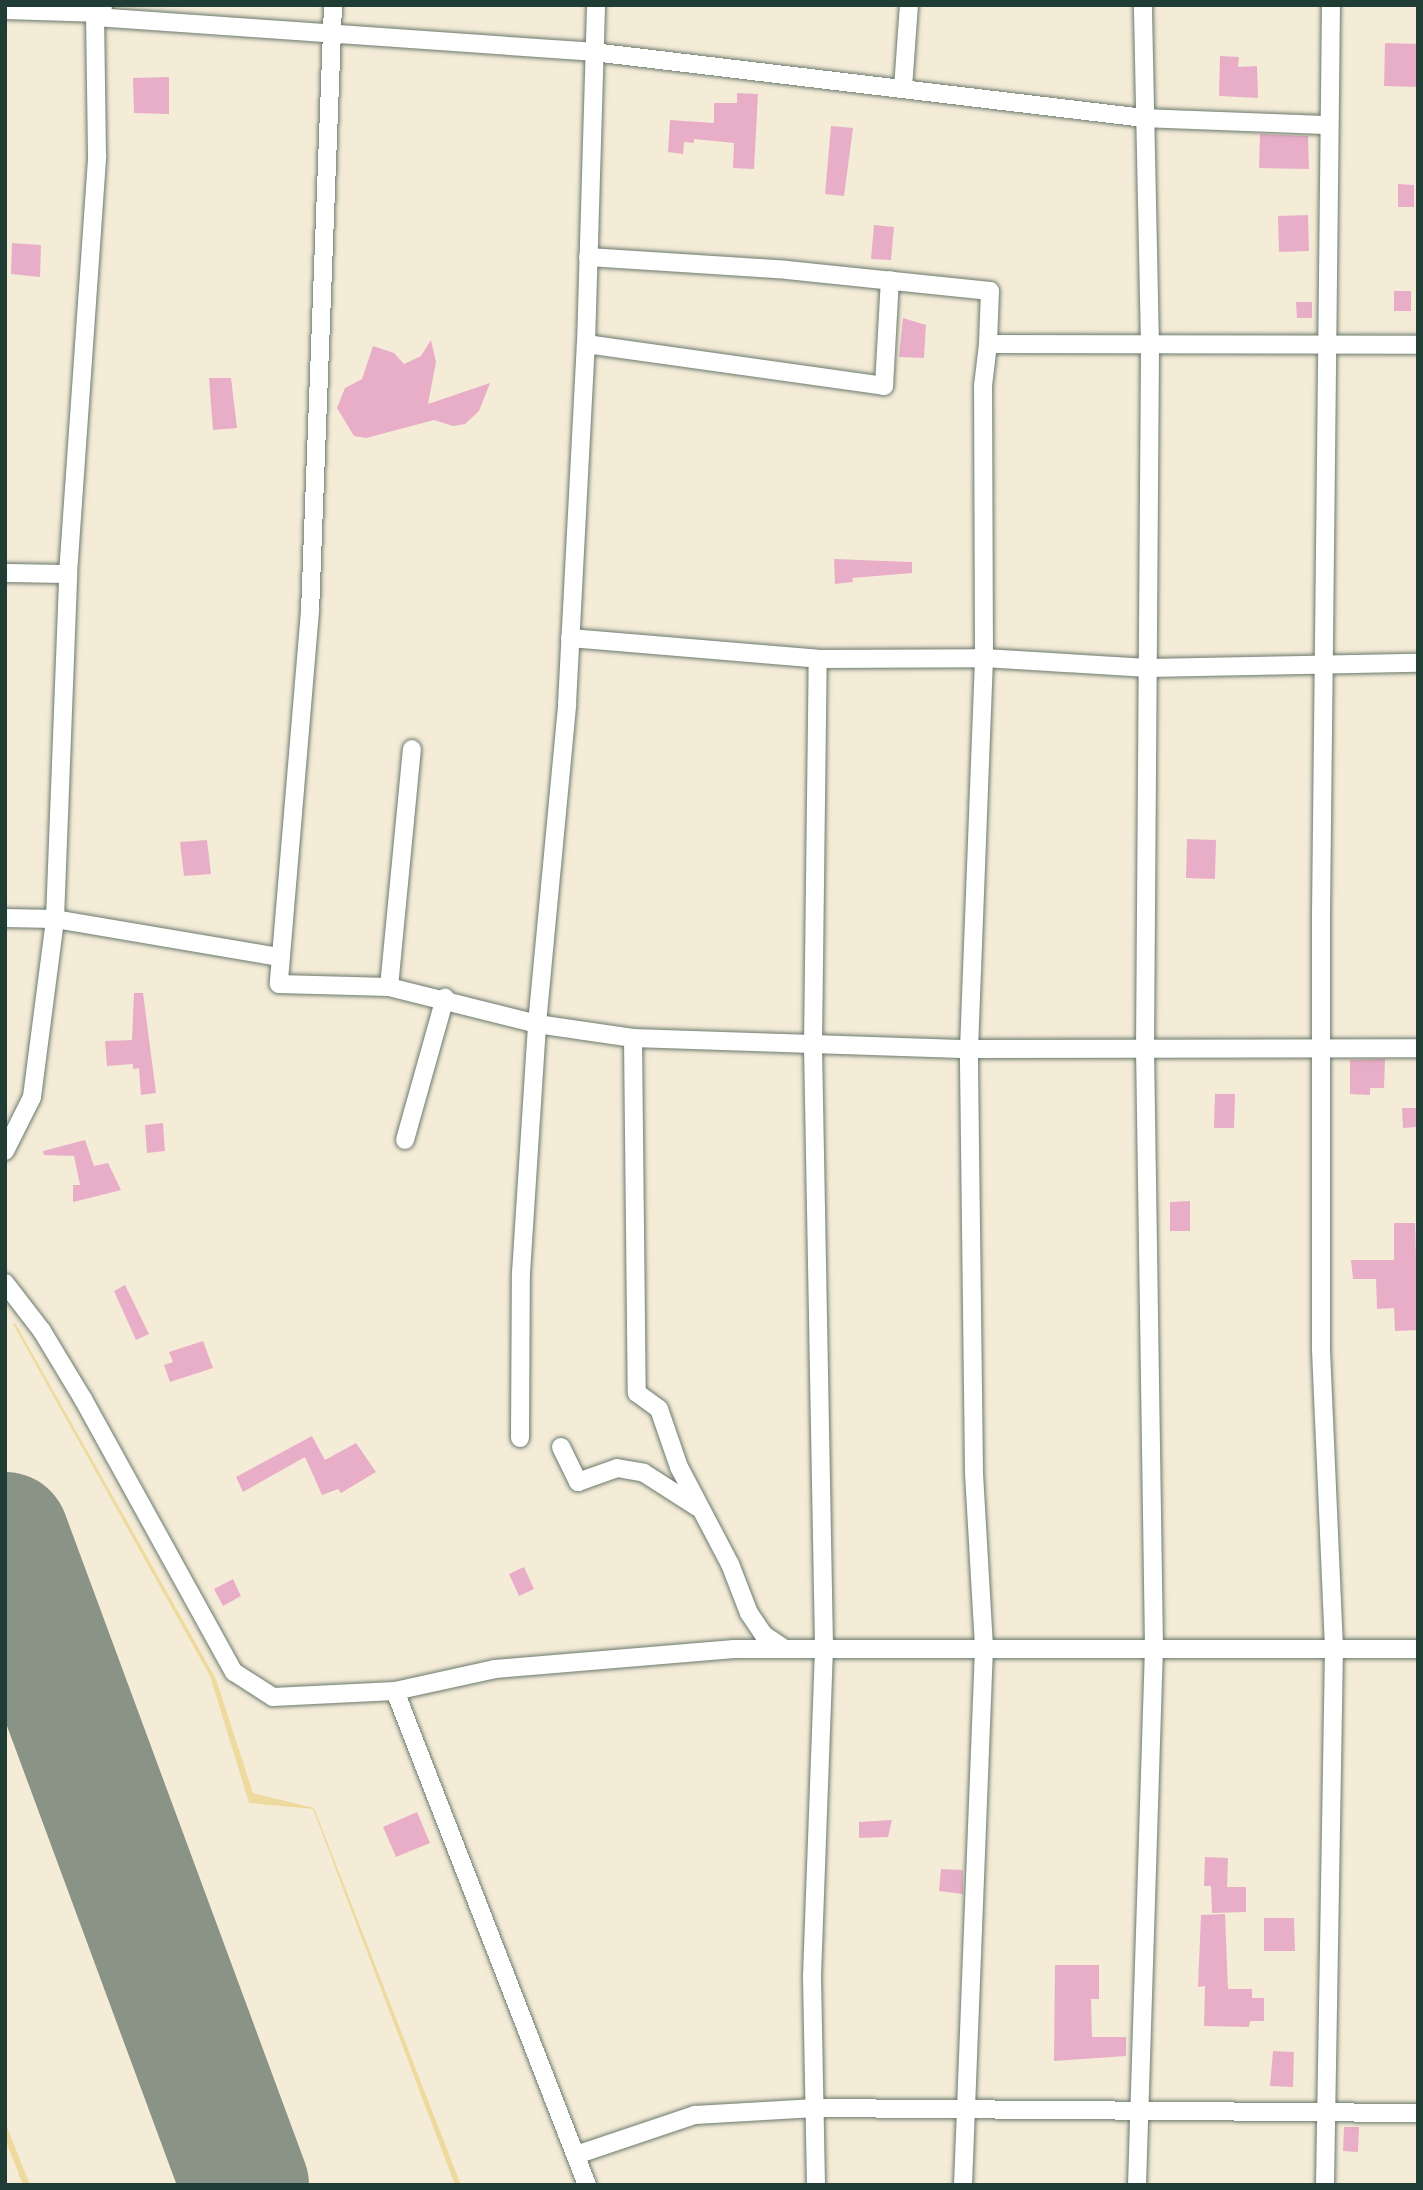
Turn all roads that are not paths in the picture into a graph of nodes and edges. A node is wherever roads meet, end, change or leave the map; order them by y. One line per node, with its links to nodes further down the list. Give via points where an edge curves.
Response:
1 (333, 5): 8 (street)
2 (596, 5): 9 (street)
3 (908, 5): 10 (street)
4 (1143, 5): 11 (street)
5 (1331, 5): 12 (street)
6 (5, 10): 7 (street)
7 (100, 12): 8 (street); 21 (street, via 97,156)
8 (331, 34): 9 (street); 31 (street, via 310,611)
9 (593, 52): 10 (street); 13 (street)
10 (903, 88): 11 (street)
11 (1143, 118): 12 (street); 18 (street)
12 (1329, 124): 17 (street)
13 (588, 257): 14 (street); 15 (street)
14 (890, 280): 15 (street, via 884,386); 16 (street, via 990,291)
15 (586, 344): 22 (street)
16 (988, 344): 18 (street); 23 (street, via 983,386)
17 (1329, 344): 18 (street); 19 (street); 26 (street)
18 (1150, 345): 27 (street)
19 (1418, 345)
20 (5, 573): 21 (street)
21 (68, 574): 30 (street)
22 (570, 638): 24 (street); 34 (street)
23 (984, 658): 24 (street); 27 (street); 39 (street)
24 (818, 659): 36 (street)
25 (1418, 663): 26 (street)
26 (1323, 664): 27 (street); 37 (street)
27 (1148, 668): 40 (street)
28 (412, 749): 32 (street)
29 (5, 918): 30 (street)
30 (55, 919): 31 (street); 42 (street, via 32,1097)
31 (280, 957): 32 (street, via 279,984)
32 (389, 987): 33 (street)
33 (444, 998): 34 (street); 41 (street)
34 (537, 1024): 35 (street); 44 (street, via 521,1273)
35 (633, 1038): 36 (street); 46 (street, via 637,1393 659,1409)
36 (813, 1045): 39 (street); 47 (street)
37 (1324, 1046): 38 (street); 40 (street); 51 (street, via 1321,1347)
38 (1418, 1048)
39 (969, 1049): 40 (street); 49 (street, via 974,1472)
40 (1145, 1049): 50 (street)
41 (405, 1140)
42 (5, 1151)
43 (5, 1283): 53 (street, via 42,1331 83,1399 234,1672 273,1697)
44 (520, 1438)
45 (561, 1447): 46 (street, via 578,1482 617,1468 644,1474)
46 (700, 1509): 48 (street, via 749,1612 764,1635)
47 (824, 1646): 48 (street); 49 (street); 55 (street, via 812,1976)
48 (782, 1647): 53 (street, via 647,1653 495,1669)
49 (984, 1647): 50 (street); 54 (street)
50 (1154, 1647): 51 (street); 56 (street)
51 (1334, 1648): 52 (street); 57 (street)
52 (1418, 1649)
53 (395, 1691): 59 (street)
54 (963, 2106): 55 (street); 56 (street); 62 (street)
55 (816, 2108): 59 (street, via 695,2115); 61 (street)
56 (1137, 2109): 57 (street); 63 (street)
57 (1326, 2110): 58 (street); 64 (street)
58 (1418, 2113)
59 (576, 2155): 60 (street)
60 (587, 2185)
61 (816, 2185)
62 (963, 2185)
63 (1137, 2185)
64 (1325, 2185)

